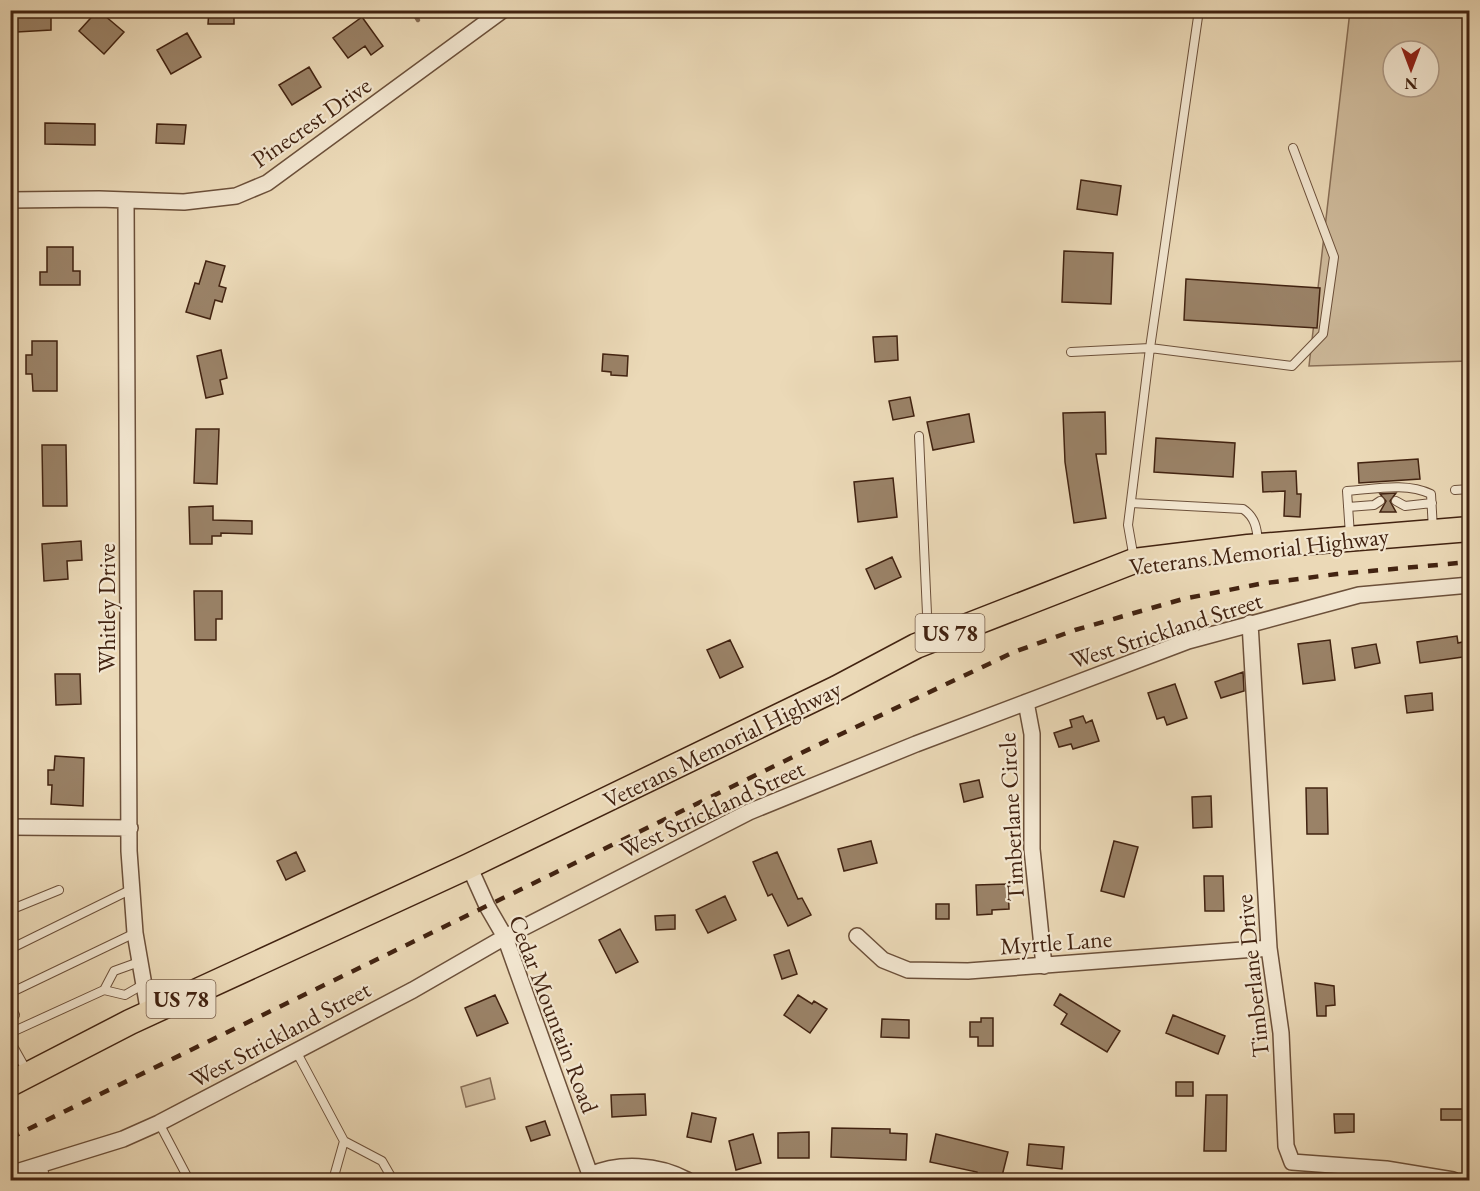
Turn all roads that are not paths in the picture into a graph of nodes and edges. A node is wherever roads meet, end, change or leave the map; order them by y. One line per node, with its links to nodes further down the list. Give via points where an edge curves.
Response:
1 (503, 10): 5 (street, Pinecrest Drive, via 267,183 226,198 184,202)
2 (1199, 10): 6 (lane)
3 (1293, 148): 6 (lane, via 1334,257 1323,334 1292,366)
4 (10, 200): 5 (street, Pinecrest Drive)
5 (126, 200): 26 (street, Whitley Drive)
6 (1150, 348): 7 (lane); 11 (lane)
7 (1071, 352)
8 (920, 436): 23 (lane)
9 (1470, 489): 10 (lane)
10 (1455, 490)
11 (1131, 503): 19 (lane, via 1242,509 1257,527); 20 (lane, via 1128,525)
12 (1432, 503): 14 (lane); 15 (lane, via 1431,494 1405,487 1347,491); 17 (lane)
13 (1378, 505): 15 (lane)
14 (1396, 506)
15 (1348, 507): 18 (lane)
16 (1470, 529): 17 (main road, Veterans Memorial Highway / US 78)
17 (1433, 531): 18 (main road, Veterans Memorial Highway / US 78)
18 (1350, 538): 19 (main road, Veterans Memorial Highway / US 78)
19 (1259, 546): 20 (main road, Veterans Memorial Highway / US 78)
20 (1134, 561): 23 (main road, Veterans Memorial Highway / US 78)
21 (1470, 585): 22 (street, West Strickland Street, via 1359,595)
22 (1250, 623): 24 (street, West Strickland Street, via 1158,651); 34 (street, Timberlane Drive)
23 (929, 641): 27 (main road, Veterans Memorial Highway / US 78)
24 (1026, 702): 33 (street, West Strickland Street, via 749,812); 37 (street, Timberlane Circle, via 1032,734 1032,849)
25 (10, 827): 26 (street)
26 (130, 828): 28 (street, Whitley Drive)
27 (468, 866): 33 (street, Cedar Mountain Road); 42 (main road, Veterans Memorial Highway / US 78)
28 (132, 889): 31 (street, Whitley Drive); 35 (lane)
29 (59, 890): 30 (lane)
30 (10, 910)
31 (135, 933): 36 (street, Whitley Drive); 40 (lane)
32 (857, 936): 37 (street, Myrtle Lane, via 883,960 908,970)
33 (505, 937): 46 (street, West Strickland Street); 52 (street, Cedar Mountain Road)
34 (1269, 948): 37 (street, Myrtle Lane); 58 (street, Timberlane Drive, via 1281,1033 1286,1146 1292,1162 1386,1169)
35 (10, 949)
36 (140, 963): 38 (street, Whitley Drive); 39 (lane, via 114,971)
37 (1044, 966)
38 (144, 984): 39 (lane, via 125,995); 42 (street, Whitley Drive)
39 (104, 990): 44 (lane)
40 (10, 993)
41 (10, 1005): 43 (lane, via 15,1015)
42 (149, 1014): 47 (main road, Veterans Memorial Highway / US 78)
43 (10, 1017)
44 (10, 1033)
45 (10, 1041): 47 (lane)
46 (296, 1051): 48 (street, West Strickland Street); 49 (lane)
47 (20, 1079)
48 (159, 1123): 50 (street, West Strickland Street); 54 (lane)
49 (344, 1141): 55 (lane); 56 (lane, via 382,1161)
50 (42, 1165): 51 (street, West Strickland Street); 53 (lane)
51 (21, 1175)
52 (591, 1178): 57 (street, via 605,1168 650,1167)
53 (46, 1180)
54 (189, 1180)
55 (333, 1180)
56 (393, 1180)
57 (687, 1180)
58 (1453, 1180)

